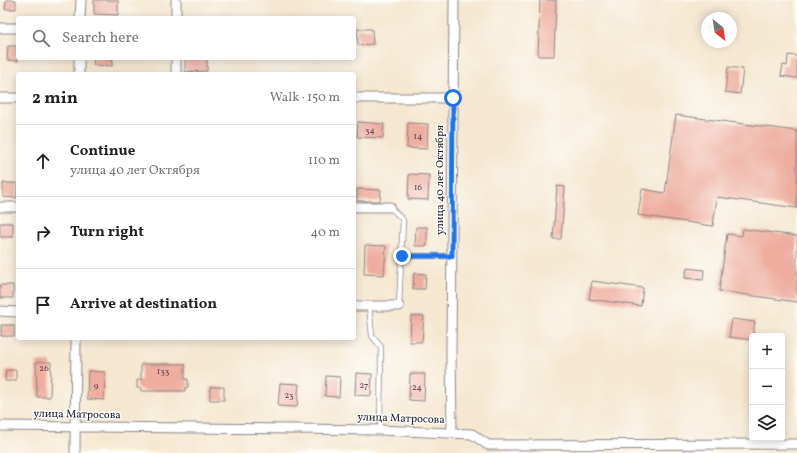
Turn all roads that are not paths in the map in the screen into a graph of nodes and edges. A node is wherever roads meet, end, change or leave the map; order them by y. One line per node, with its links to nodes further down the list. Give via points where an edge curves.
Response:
1 (81, 0): 4 (street)
2 (176, 0): 5 (street)
3 (454, 0): 15 (street, улица 40 лет Октября)
4 (80, 16)
5 (176, 16)
6 (0, 28): 7 (street)
7 (16, 28)
8 (79, 60): 10 (street)
9 (176, 60): 11 (street)
10 (79, 72)
11 (176, 72)
12 (0, 98): 13 (street)
13 (16, 98)
14 (356, 98): 15 (street)
15 (453, 98): 21 (street, улица 40 лет Октября)
16 (0, 207): 17 (street)
17 (16, 207)
18 (356, 207): 19 (street)
19 (390, 207): 20 (lane, via 404,220)
20 (402, 256): 21 (lane); 24 (lane)
21 (452, 256): 31 (street, улица 40 лет Октября)
22 (356, 306): 23 (street)
23 (369, 306): 24 (street); 30 (lane, via 372,336 381,347)
24 (399, 306)
25 (0, 311): 26 (street)
26 (16, 312)
27 (76, 340): 29 (street)
28 (0, 426): 29 (street, улица Матросова)
29 (75, 427): 30 (street, улица Матросова); 34 (street)
30 (380, 430): 31 (street, улица Матросова)
31 (452, 433): 33 (street, улица Матросова, via 472,434)
32 (797, 444): 33 (street, улица Матросова)
33 (488, 449)
34 (75, 453)

